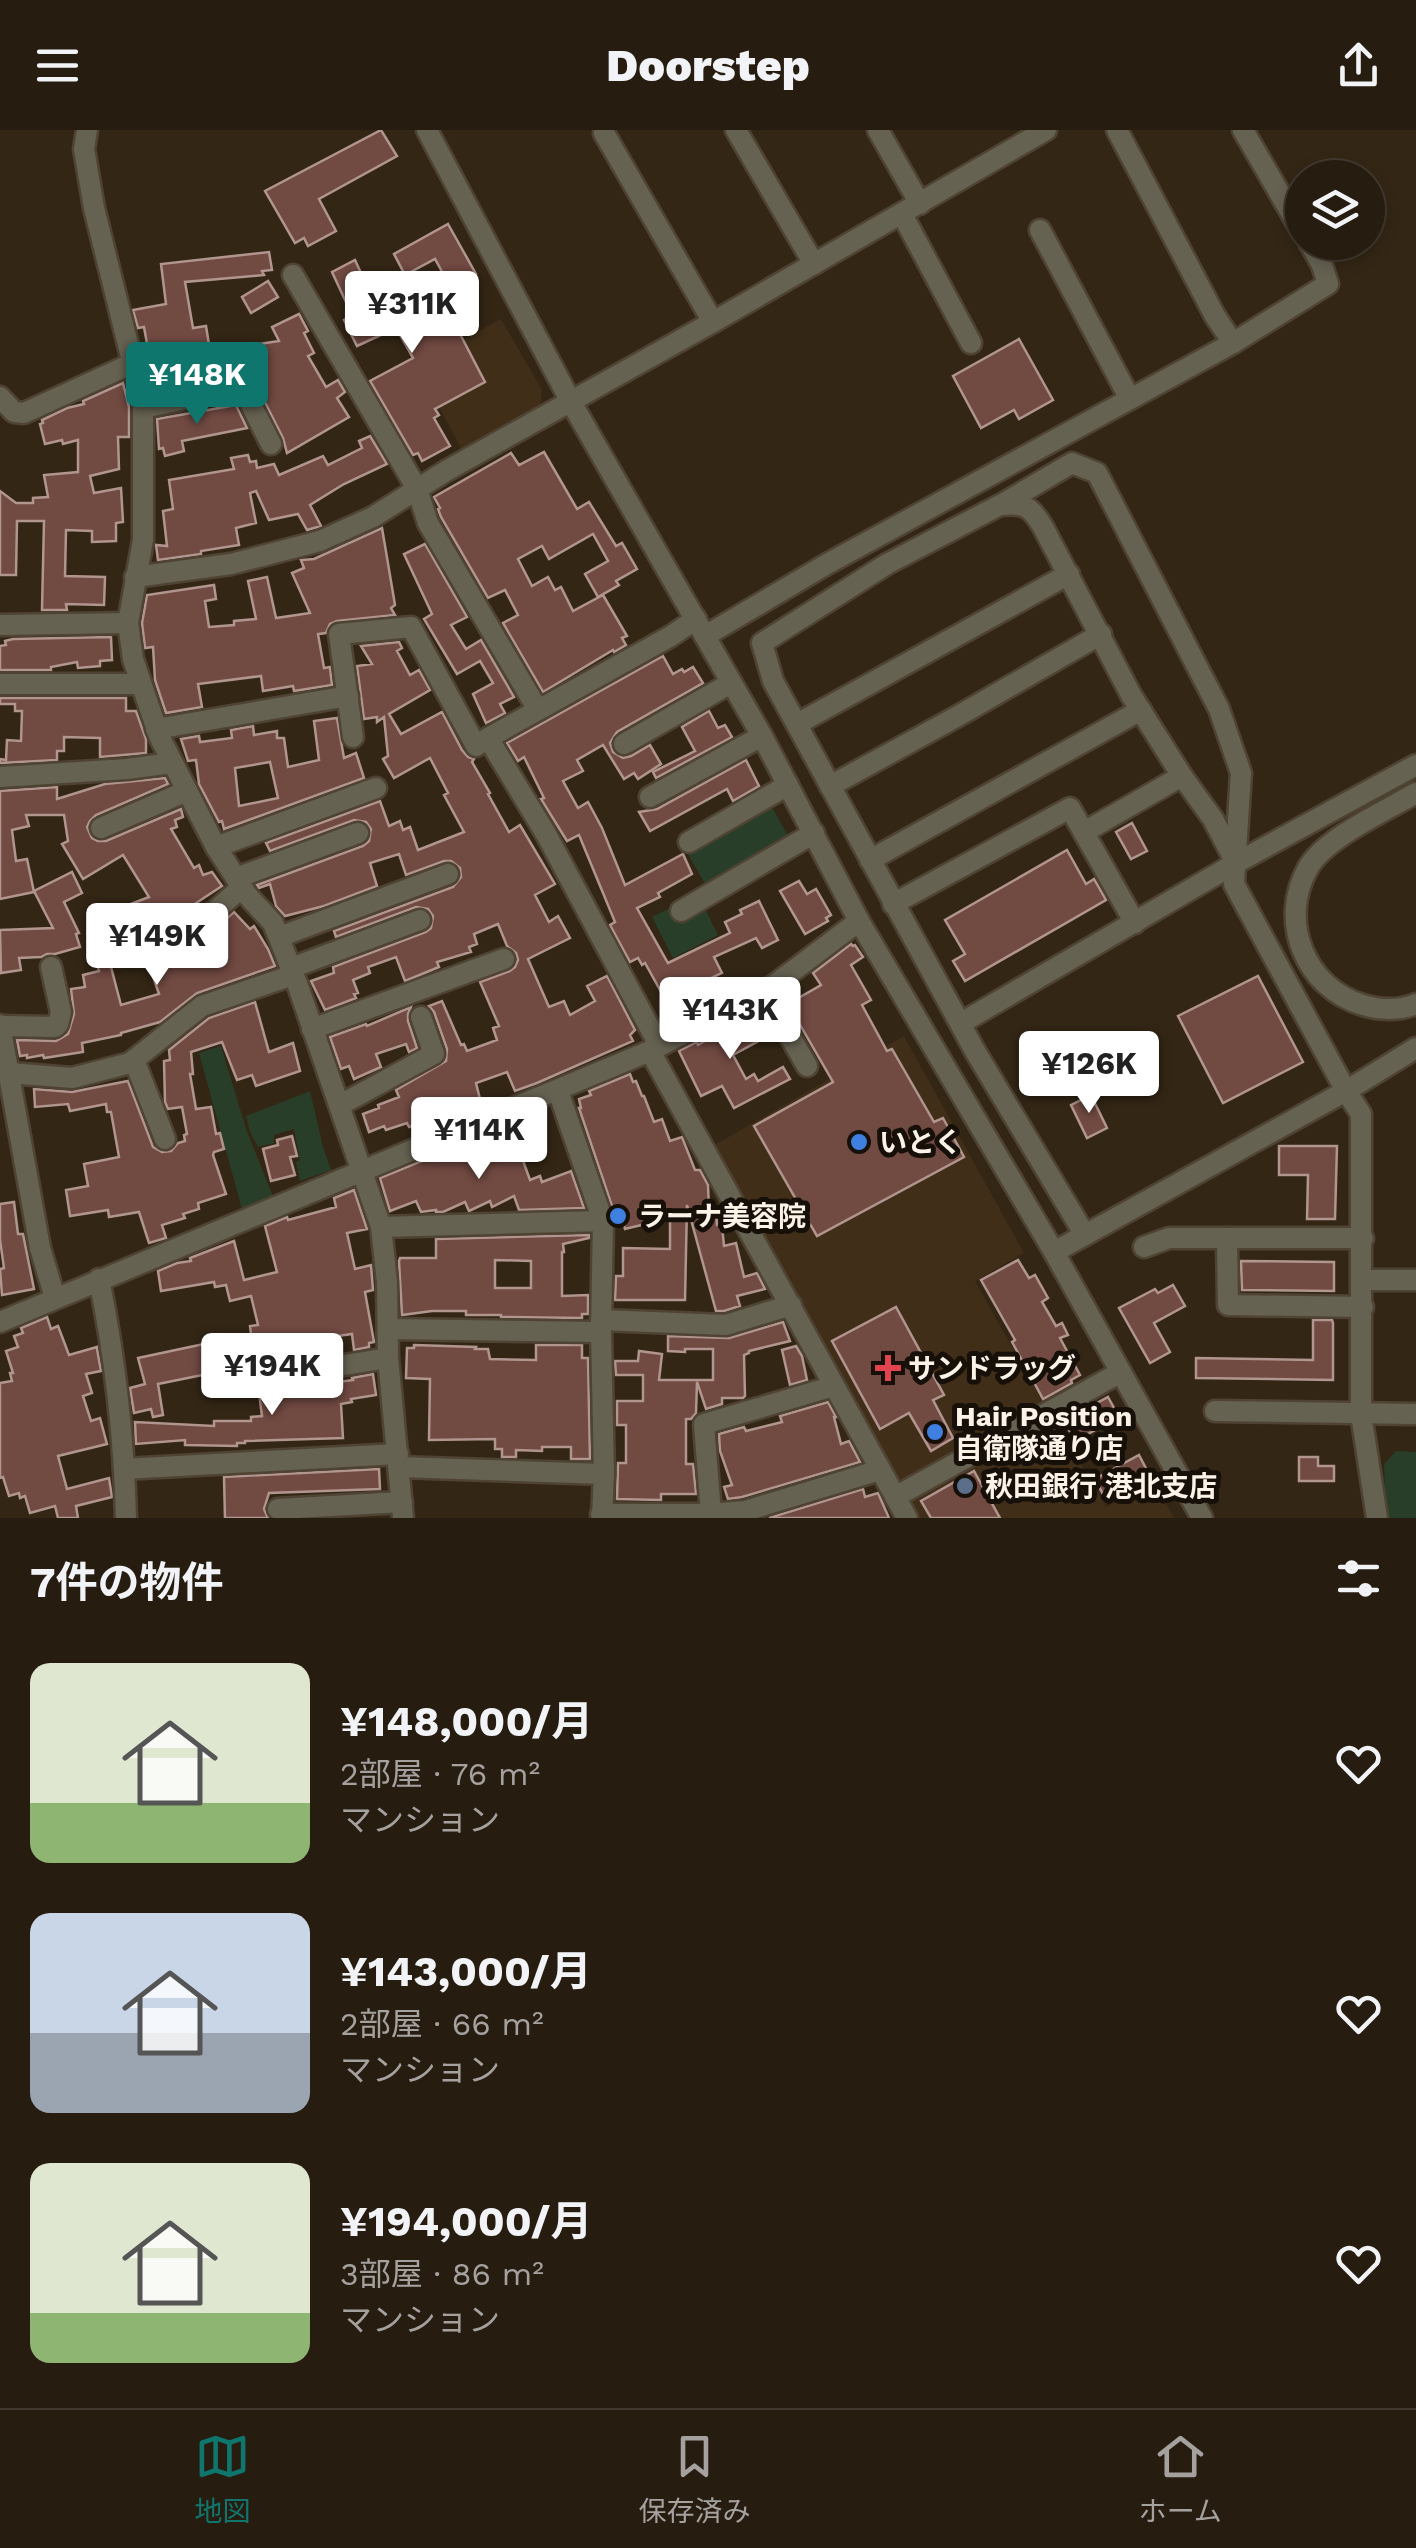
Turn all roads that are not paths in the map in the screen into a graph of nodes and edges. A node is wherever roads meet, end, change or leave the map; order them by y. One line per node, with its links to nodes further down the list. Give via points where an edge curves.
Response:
1 (88, 130): 18 (street, via 84,149 94,208)
2 (427, 130): 21 (street)
3 (736, 130): 13 (street)
4 (878, 130): 10 (street)
5 (1046, 130): 10 (street)
6 (1117, 130): 17 (street)
7 (1242, 130): 9 (street)
8 (604, 132): 15 (street)
9 (1285, 203)
10 (911, 209): 13 (street); 16 (street)
11 (1040, 230): 20 (street)
12 (1319, 260): 17 (street, via 1328,284)
13 (814, 264): 15 (street)
14 (293, 274): 24 (street)
15 (713, 322): 21 (street)
16 (971, 343)
17 (1233, 343): 20 (street)
18 (131, 364): 19 (street, via 24,412 14,412); 22 (street)
19 (0, 397)
20 (1130, 399): 30 (street)
21 (571, 402): 24 (street); 30 (street)
22 (143, 408): 23 (street, via 242,387); 27 (street, via 143,540)
23 (272, 444)
24 (417, 489): 27 (street, via 320,541 231,564); 36 (street, via 428,522)
25 (1000, 505): 26 (street, via 1020,504 1034,512); 38 (street, via 887,564 762,643); 61 (street, via 1072,463 1097,473 1219,709 1241,773)
26 (1069, 574): 31 (street); 38 (street)
27 (134, 577): 28 (street)
28 (128, 624): 29 (street); 33 (street)
29 (0, 625)
30 (700, 628): 34 (street); 36 (street, via 671,636)
31 (1101, 634): 37 (street); 49 (street)
32 (0, 684): 33 (street)
33 (140, 684): 39 (street)
34 (732, 684): 40 (street); 43 (street)
35 (348, 696): 39 (street); 41 (street); 42 (street, via 339,634 412,627 476,746)
36 (538, 710): 42 (street)
37 (1141, 710): 46 (street); 60 (street)
38 (796, 724): 49 (street)
39 (156, 728): 44 (street)
40 (762, 736): 48 (street); 53 (street)
41 (353, 737)
42 (488, 738): 80 (street, via 546,834)
43 (624, 744)
44 (172, 762): 47 (street); 51 (street)
45 (1416, 764): 61 (street)
46 (1182, 776): 55 (street); 61 (street)
47 (0, 777)
48 (788, 785): 57 (street); 58 (street)
49 (830, 786): 60 (street)
50 (376, 788): 59 (street)
51 (187, 790): 54 (street); 59 (street)
52 (1416, 793): 75 (street, via 1329,844 1298,891 1294,926 1302,953 1333,992 1379,1010)
53 (650, 796)
54 (101, 828)
55 (1084, 832): 64 (street, via 1070,808); 68 (street)
56 (358, 833): 63 (street)
57 (814, 833): 65 (street); 67 (street)
58 (689, 842)
59 (216, 847): 63 (street)
60 (870, 860): 64 (street)
61 (1236, 864): 68 (street); 86 (street, via 1234,884)
62 (448, 874): 70 (street)
63 (239, 882): 69 (street, via 186,937 119,956); 70 (street)
64 (893, 904): 77 (street)
65 (681, 911)
66 (420, 920): 73 (street)
67 (859, 921): 74 (street); 97 (street)
68 (1135, 924): 77 (street)
69 (112, 926)
70 (279, 937): 73 (street)
71 (504, 960): 79 (street)
72 (51, 967): 78 (street, via 58,1024)
73 (292, 971): 79 (street); 82 (street, via 202,1006)
74 (764, 991): 80 (street); 83 (street)
75 (1416, 1004)
76 (421, 1017): 88 (street, via 434,1054)
77 (961, 1023): 93 (street)
78 (0, 1026): 84 (street)
79 (312, 1030): 88 (street)
80 (654, 1048): 85 (street); 102 (street)
81 (1416, 1048): 86 (street)
82 (134, 1060): 84 (street, via 72,1078); 89 (street)
83 (807, 1066)
84 (9, 1074): 87 (street)
85 (558, 1091): 90 (street); 91 (street)
86 (1346, 1091): 93 (street); 95 (street, via 1362,1114)
87 (8, 1104): 101 (street)
88 (340, 1104): 90 (street)
89 (166, 1139)
90 (363, 1172): 92 (street); 98 (street)
91 (603, 1221): 92 (street); 105 (street)
92 (382, 1227): 106 (street)
93 (1086, 1235): 97 (street)
94 (1227, 1238): 95 (street); 96 (street, via 1170,1238); 103 (street, via 1228,1305)
95 (1362, 1238): 99 (street)
96 (1144, 1248)
97 (1054, 1252): 108 (street)
98 (99, 1278): 101 (street); 115 (street)
99 (1363, 1280): 100 (street); 103 (street)
100 (1416, 1280)
101 (55, 1298): 104 (street)
102 (791, 1306): 105 (street, via 726,1325); 110 (street)
103 (1362, 1307): 112 (street)
104 (0, 1322)
105 (601, 1326): 106 (street); 117 (street)
106 (388, 1329): 107 (street)
107 (388, 1358): 109 (street); 114 (street)
108 (1121, 1372): 118 (street); 126 (street)
109 (257, 1378)
110 (834, 1386): 116 (street); 121 (street, via 704,1424)
111 (1214, 1412): 112 (street)
112 (1362, 1414): 113 (street); 127 (street)
113 (1416, 1414)
114 (399, 1460): 115 (street); 117 (street); 120 (street)
115 (124, 1469): 124 (street)
116 (880, 1470): 118 (street); 122 (street)
117 (604, 1474): 123 (street)
118 (896, 1497): 125 (street)
119 (278, 1509): 120 (street)
120 (402, 1510)
121 (711, 1514): 122 (street); 123 (street)
122 (751, 1514)
123 (601, 1516)
124 (126, 1518)
125 (907, 1518)
126 (1202, 1518)
127 (1377, 1518)

